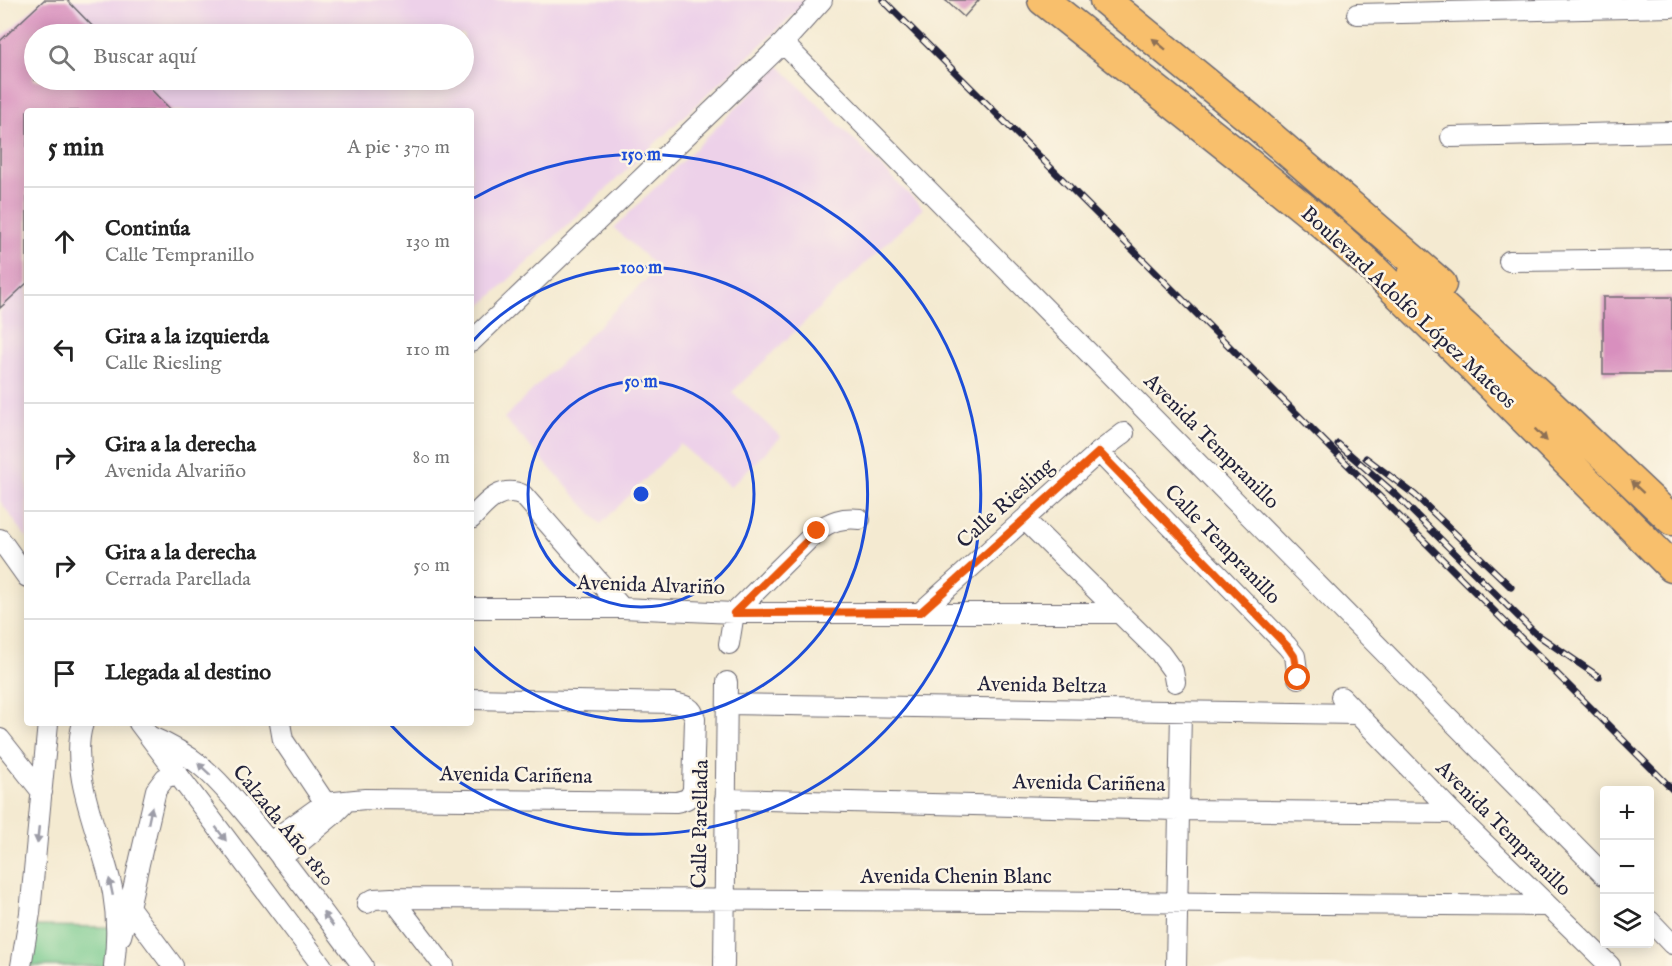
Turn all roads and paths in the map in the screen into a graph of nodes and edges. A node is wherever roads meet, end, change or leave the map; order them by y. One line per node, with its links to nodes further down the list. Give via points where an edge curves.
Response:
1 (822, 0): 8 (street)
2 (1019, 0): 12 (highway, via 1257,189 1319,234)
3 (1043, 0): 12 (highway, Boulevard Adolfo López Mateos)
4 (1068, 0): 17 (highway, Boulevard Adolfo López Mateos, via 1293,174)
5 (1105, 0): 17 (highway, one-way to 5, via 1569,405 1468,308 1391,238)
6 (1672, 7): 7 (street)
7 (1357, 14)
8 (783, 43): 14 (street); 51 (street, Avenida Tempranillo)
9 (1672, 132): 10 (street)
10 (1451, 136)
11 (1672, 259): 13 (street)
12 (1365, 261): 23 (highway, Boulevard Adolfo López Mateos, one-way to 23)
13 (1509, 261)
14 (474, 339)
15 (1124, 433): 16 (street, Calle Riesling)
16 (1099, 452): 21 (street, Calle Riesling); 31 (street, Calle Tempranillo, via 1287,646 1294,656)
17 (1601, 453): 18 (highway, Boulevard Adolfo López Mateos, one-way to 17)
18 (1669, 515)
19 (474, 516): 26 (street, via 500,493 523,495)
20 (860, 519): 29 (street, via 829,522)
21 (1025, 520): 27 (street, Calle Riesling); 28 (street)
22 (0, 539): 24 (street)
23 (1672, 567)
24 (24, 573)
25 (474, 608): 26 (street, Avenida Alvariño)
26 (622, 608): 29 (street, Avenida Alvariño)
27 (921, 612): 28 (street, Avenida Alvariño); 29 (street, Avenida Alvariño)
28 (1118, 612): 33 (street, via 1164,657)
29 (734, 613): 30 (street)
30 (729, 644)
31 (1298, 678)
32 (727, 682): 36 (street, Calle Parellada)
33 (1175, 682)
34 (1341, 696): 38 (street, Avenida Tempranillo)
35 (474, 699): 47 (street, Avenida Cariñena, via 674,703 690,708 695,719 690,797 676,802 396,798 346,801)
36 (727, 704): 37 (street, Avenida Beltza); 46 (street, Calle Parellada)
37 (1181, 712): 38 (street, Avenida Beltza); 48 (street)
38 (1356, 714): 49 (street, Avenida Tempranillo)
39 (83, 726): 60 (street, one-way to 39, via 113,893 80,770)
40 (281, 726): 47 (street, via 283,740)
41 (50, 727): 45 (street)
42 (144, 730): 44 (street, Calzada Año 1810); 50 (street, Calzada Año 1810, one-way to 42, via 202,767)
43 (0, 739): 45 (street)
44 (175, 774): 57 (street, one-way to 44, via 156,790 165,778); 63 (street, Calzada Año 1810, one-way to 63)
45 (42, 792): 61 (street, one-way to 61)
46 (725, 799): 48 (street, Avenida Cariñena); 53 (street, Calle Parellada)
47 (329, 809): 50 (street, Avenida Cariñena)
48 (1179, 810): 49 (street, Avenida Cariñena); 55 (street)
49 (1453, 813): 56 (street, Avenida Tempranillo)
50 (275, 850): 64 (street, Calzada Año 1810, one-way to 50)
51 (1600, 870)
52 (392, 898): 53 (street, Avenida Chenin Blanc); 54 (street, Avenida Chenin Blanc); 65 (street)
53 (724, 900): 55 (street, Avenida Chenin Blanc); 66 (street, Calle Parellada)
54 (367, 903)
55 (1176, 903): 56 (street, Avenida Chenin Blanc); 67 (street)
56 (1547, 906): 68 (street, Avenida Tempranillo)
57 (129, 908): 60 (street); 62 (street)
58 (1654, 925): 59 (street)
59 (1672, 944)
60 (115, 959)
61 (21, 966)
62 (173, 966)
63 (322, 966)
64 (363, 966)
65 (444, 966)
66 (724, 966)
67 (1176, 966)
68 (1610, 966)

